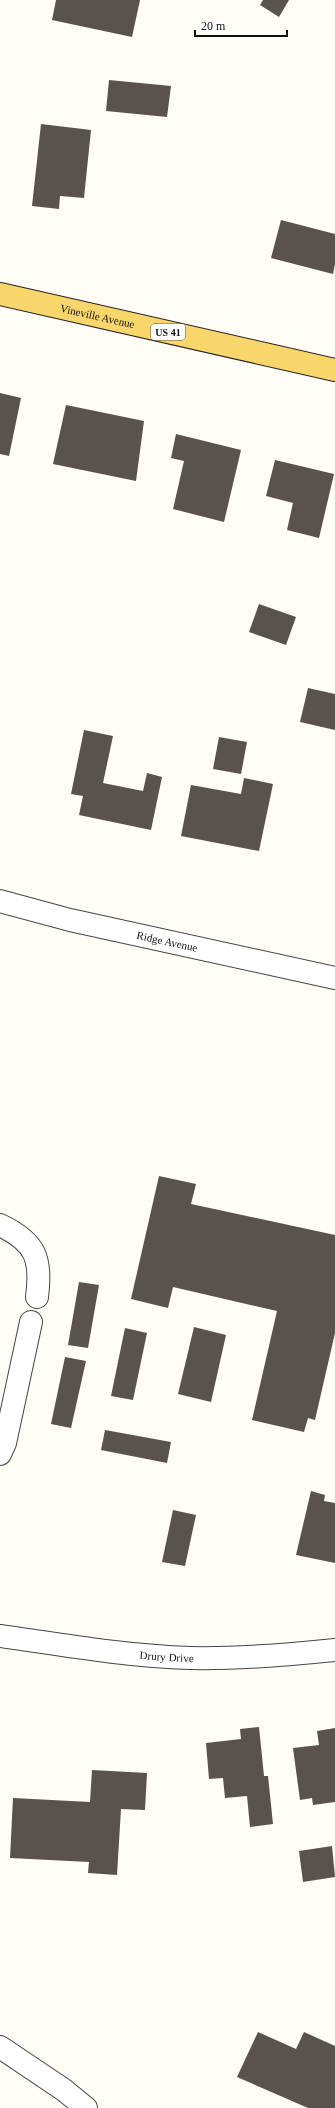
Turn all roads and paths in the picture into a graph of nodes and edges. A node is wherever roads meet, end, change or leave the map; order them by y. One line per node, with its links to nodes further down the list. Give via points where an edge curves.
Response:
1 (0, 294): 2 (main road, Vineville Avenue / US 41)
2 (335, 370)
3 (0, 901): 4 (street, Ridge Avenue, via 70,920)
4 (335, 978)
5 (0, 1224): 6 (street, via 28,1242 37,1261)
6 (37, 1297)
7 (31, 1322): 8 (street, via 6,1443)
8 (0, 1454)
9 (0, 1636): 10 (street, Drury Drive, via 122,1653 190,1658 281,1656)
10 (335, 1650)
11 (0, 2047): 12 (street)
12 (86, 2108)

